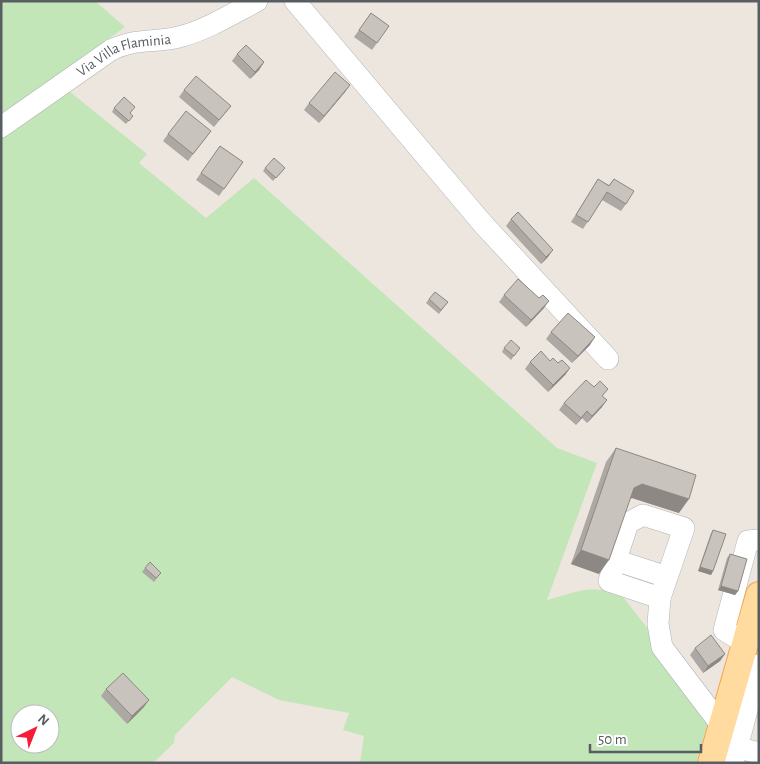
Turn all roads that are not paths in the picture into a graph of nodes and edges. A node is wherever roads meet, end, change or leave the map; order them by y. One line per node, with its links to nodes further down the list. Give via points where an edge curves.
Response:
1 (257, 1): 3 (street, Via Villa Flaminia, via 179,37 126,42)
2 (295, 1): 4 (street, via 483,224)
3 (1, 127)
4 (608, 358)
5 (759, 540): 12 (street, via 748,541 724,630)
6 (615, 560): 7 (street); 7 (street, via 628,523 644,515 684,528); 8 (street, via 609,581)
7 (667, 577): 10 (street)
8 (629, 588): 10 (street); 11 (street)
9 (759, 595): 12 (main road)
10 (660, 598): 11 (street)
11 (658, 624): 14 (street, via 662,647)
12 (745, 643): 14 (main road)
13 (759, 665): 16 (street)
14 (721, 725): 17 (main road)
15 (759, 753): 16 (street)
16 (735, 755)
17 (711, 763)

